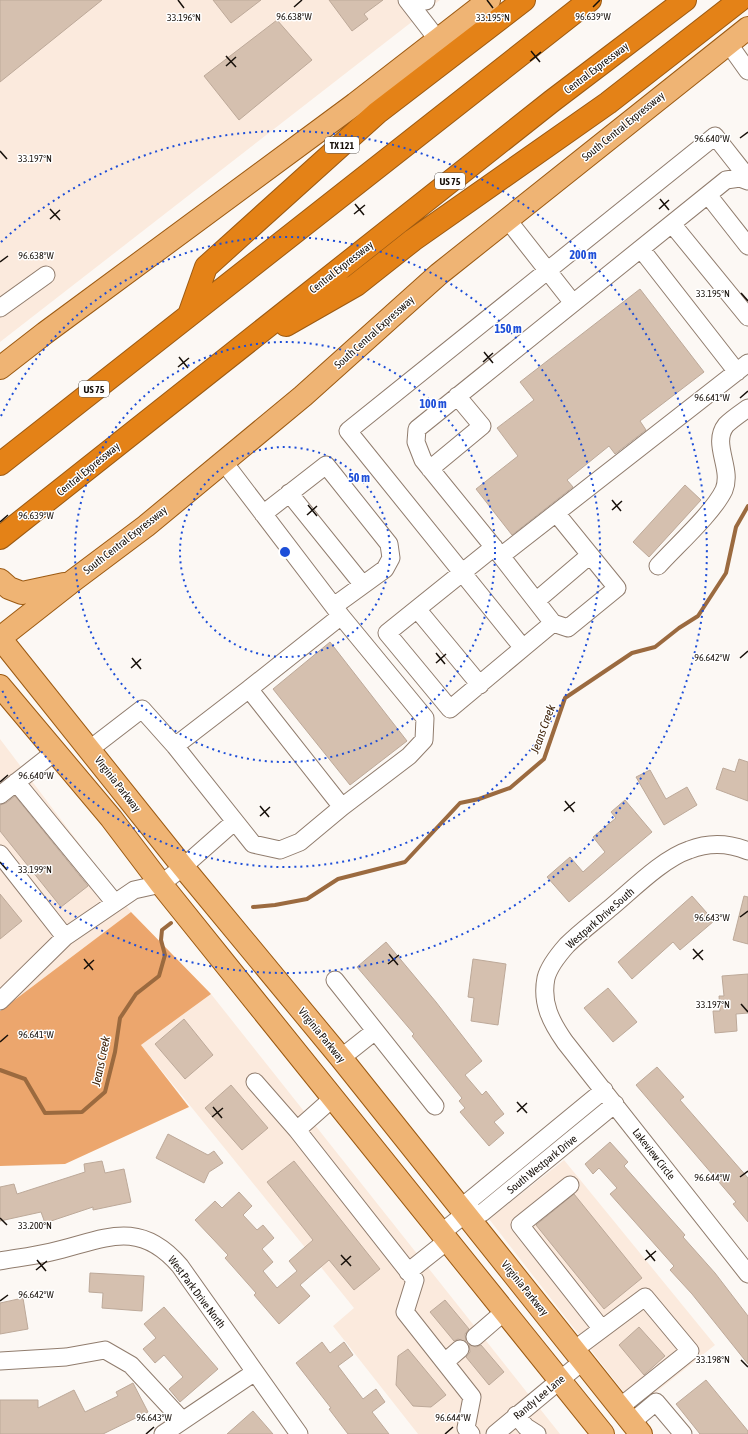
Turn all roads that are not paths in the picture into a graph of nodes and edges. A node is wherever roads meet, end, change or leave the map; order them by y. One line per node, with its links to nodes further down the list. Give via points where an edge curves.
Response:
1 (407, 0): 8 (street)
2 (489, 0): 8 (main road)
3 (524, 0): 22 (highway, TX 121, via 377,113 206,267)
4 (590, 0): 22 (highway, US 75)
5 (685, 0): 24 (highway, Central Expressway / US 75, via 546,106)
6 (740, 0): 24 (highway, via 608,103 413,240 356,284)
7 (748, 28): 9 (main road, South Central Expressway)
8 (438, 40): 26 (main road)
9 (728, 43): 10 (street); 14 (main road, South Central Expressway)
10 (748, 71)
11 (748, 178): 18 (street, via 715,136)
12 (748, 181): 13 (street, via 740,178 726,180)
13 (708, 194): 15 (street); 16 (street)
14 (507, 219): 18 (street); 29 (main road, South Central Expressway, via 439,274 303,396)
15 (672, 224): 17 (street); 23 (street)
16 (748, 246)
17 (641, 249): 20 (street); 25 (street)
18 (547, 270): 20 (street); 41 (street, via 348,431)
19 (46, 275): 21 (street)
20 (574, 303): 27 (street)
21 (0, 308)
22 (189, 315): 30 (highway, US 75)
23 (748, 317)
24 (218, 366): 33 (highway, Central Expressway / US 75)
25 (743, 367): 34 (street)
26 (0, 368)
27 (457, 396): 31 (street, via 417,429 416,442 423,460); 31 (street, via 482,426)
28 (748, 408): 40 (street, via 726,425 720,440 727,474 724,489 715,504)
29 (223, 461): 35 (street); 43 (main road, South Central Expressway, via 146,526)
30 (0, 464)
31 (430, 469): 38 (street)
32 (289, 494): 35 (street); 44 (street); 44 (street, via 326,465 336,477 389,544 391,558 384,569)
33 (34, 512): 36 (highway, Central Expressway / US 75); 37 (highway)
34 (556, 513): 38 (street); 39 (street)
35 (263, 514): 47 (street)
36 (0, 538)
37 (0, 552)
38 (497, 552): 41 (street); 45 (street)
39 (590, 555): 45 (street); 48 (street, via 617,588 568,628)
40 (658, 566)
41 (462, 572): 46 (street); 50 (street)
42 (0, 580): 43 (main road, via 9,588 22,593)
43 (70, 582): 49 (main road, South Central Expressway)
44 (363, 585): 47 (street)
45 (536, 601): 48 (street)
46 (417, 609): 51 (street); 51 (street, via 387,633 430,686 450,709)
47 (338, 611): 53 (street); 59 (street, via 425,718 424,740 409,756)
48 (554, 623): 50 (street)
49 (0, 638): 55 (main road, Virginia Parkway)
50 (523, 648): 51 (street)
51 (480, 685)
52 (0, 686): 56 (main road)
53 (249, 689): 54 (street); 59 (street)
54 (175, 746): 55 (street, via 142,709); 60 (street)
55 (90, 749): 63 (main road, Virginia Parkway)
56 (56, 751): 57 (street); 64 (main road)
57 (16, 782): 58 (street); 65 (street)
58 (0, 795)
59 (342, 807): 60 (street, via 300,842 280,850 253,844)
60 (234, 822): 63 (street)
61 (748, 851): 72 (street, Westpark Drive South, via 719,844 687,850 648,876 568,944 552,964 544,992 546,1008 553,1025)
62 (0, 854): 66 (street)
63 (183, 867): 64 (street); 70 (main road, Virginia Parkway)
64 (161, 884): 65 (street, via 134,890); 73 (main road)
65 (115, 903): 66 (street)
66 (65, 936): 68 (street)
67 (334, 980): 69 (street)
68 (0, 1001)
69 (375, 1031): 70 (street); 75 (street)
70 (341, 1058): 78 (main road, Virginia Parkway)
71 (255, 1082): 76 (street)
72 (604, 1090): 74 (street, Lakeview Circle); 78 (street, South Westpark Drive, via 469,1201)
73 (333, 1098): 76 (street); 79 (main road)
74 (615, 1104): 78 (street, South Westpark Drive, via 482,1213); 82 (street, Lakeview Circle)
75 (435, 1106)
76 (297, 1130): 81 (street)
77 (570, 1185): 84 (street, via 520,1225)
78 (465, 1214): 79 (street, South Westpark Drive); 87 (main road, Virginia Parkway)
79 (444, 1237): 81 (street, South Westpark Drive); 83 (main road)
80 (0, 1261): 90 (street, West Park Drive North, via 52,1252 105,1237 121,1235 146,1240 169,1253 180,1266)
81 (408, 1272): 89 (street, via 415,1280 405,1312)
82 (748, 1274)
83 (504, 1312): 85 (street); 91 (main road)
84 (601, 1328): 87 (street, Randy Lee Lane); 94 (street, Randy Lee Lane, via 646,1297 690,1350)
85 (475, 1337)
86 (460, 1349): 89 (street)
87 (578, 1355): 91 (street, Randy Lee Lane); 94 (main road, Virginia Parkway)
88 (0, 1361): 93 (street, via 66,1357 105,1350 131,1365)
89 (445, 1362): 97 (street, via 472,1397 466,1428)
90 (255, 1372): 93 (street); 96 (street, West Park Drive North)
91 (559, 1380): 92 (street, Randy Lee Lane); 100 (main road)
92 (516, 1415): 98 (street, Randy Lee Lane); 99 (street, via 526,1427)
93 (182, 1420): 95 (street)
94 (631, 1421): 101 (street, via 656,1402)
95 (163, 1434)
96 (299, 1434)
97 (471, 1434)
98 (495, 1434)
99 (537, 1434)
100 (603, 1434)
101 (683, 1434)

